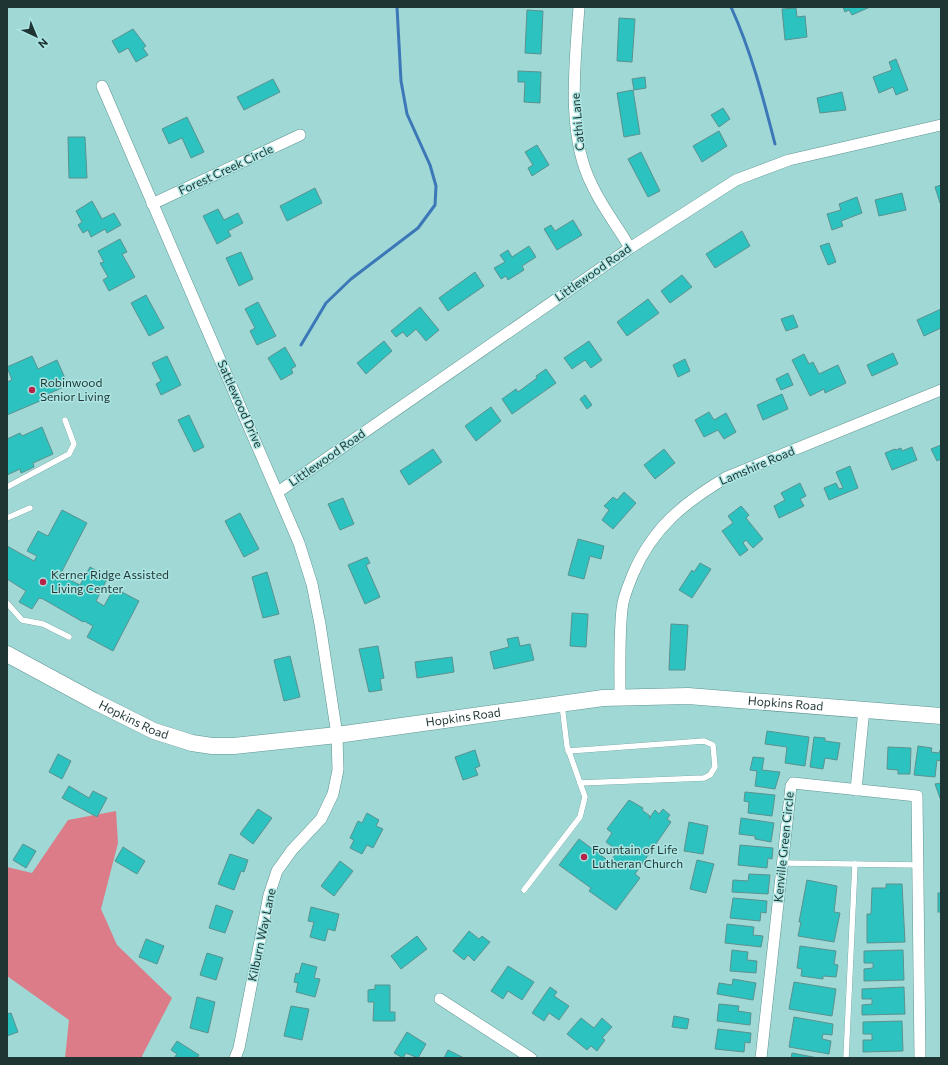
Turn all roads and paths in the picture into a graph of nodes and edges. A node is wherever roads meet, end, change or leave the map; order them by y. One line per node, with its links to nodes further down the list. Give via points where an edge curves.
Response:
1 (579, 7): 6 (street, Cathi Lane, via 575,57 576,119 581,157 591,185)
2 (102, 86): 5 (street, Sattlewood Drive)
3 (941, 125): 6 (street, Littlewood Road, via 789,160 736,180)
4 (300, 135): 5 (street, Forest Creek Circle)
5 (152, 204): 10 (street, Sattlewood Drive)
6 (630, 248): 10 (street, Littlewood Road)
7 (941, 390): 16 (street, Lamshire Road, via 727,477 705,490 667,520 640,557 622,608)
8 (65, 420): 9 (lane, via 74,444 69,454)
9 (7, 487)
10 (278, 492): 20 (street, Sattlewood Drive, via 299,543 312,584)
11 (30, 508): 12 (lane)
12 (7, 518)
13 (7, 603): 14 (lane, via 22,620 43,624)
14 (69, 637)
15 (7, 654): 20 (main road, Hopkins Road, via 140,724 192,743 234,746)
16 (620, 698): 17 (main road, Hopkins Road); 18 (main road, Hopkins Road, via 688,696)
17 (562, 704): 20 (main road, Hopkins Road); 21 (lane)
18 (864, 710): 19 (main road, Hopkins Road); 23 (street)
19 (941, 716)
20 (337, 735): 29 (street, Kilburn Way Lane, via 338,770 333,794 321,819 292,850 277,871 269,895)
21 (568, 751): 22 (lane); 22 (lane, via 704,741 713,745 715,767 710,775 704,778)
22 (580, 783): 27 (lane, via 585,797 580,817)
23 (856, 790): 24 (street, Kenville Green Circle, via 793,783); 26 (street, Kenville Green Circle, via 918,796)
24 (782, 863): 25 (lane); 31 (street, Kenville Green Circle)
25 (854, 864): 26 (lane); 32 (lane)
26 (919, 865): 33 (street, Kenville Green Circle)
27 (524, 890)
28 (440, 999): 30 (street)
29 (236, 1058)
30 (531, 1058)
31 (761, 1058)
32 (846, 1058)
33 (920, 1058)

